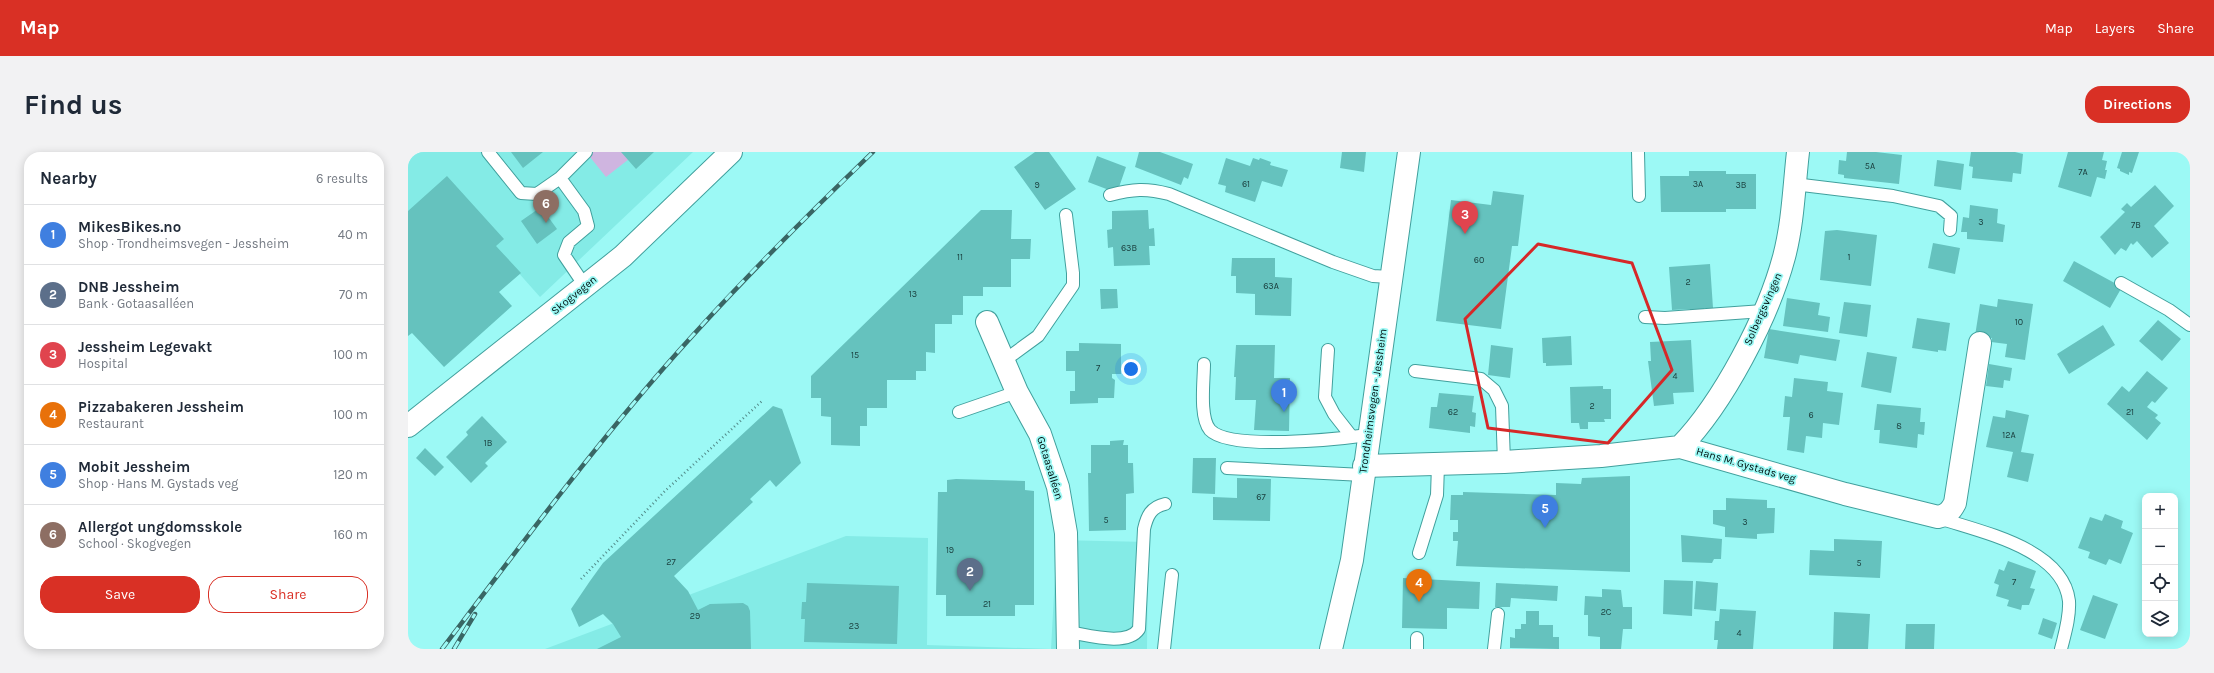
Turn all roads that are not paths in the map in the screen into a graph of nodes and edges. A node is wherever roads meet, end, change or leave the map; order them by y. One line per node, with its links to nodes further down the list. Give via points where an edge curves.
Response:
1 (488, 152): 7 (lane, via 521,193 537,194)
2 (586, 152): 7 (lane)
3 (732, 152): 15 (street, Skogvegen, via 623,256)
4 (1409, 152): 13 (street, Trondheimsvegen - Jessheim)
5 (1638, 152): 10 (lane)
6 (1798, 152): 8 (street, Solbergsvingen)
7 (560, 178): 15 (lane, via 584,211 588,226 569,242 564,255)
8 (1794, 184): 12 (lane, via 1893,196 1939,206 1951,216); 16 (street, Solbergsvingen, via 1790,230 1784,257 1775,286)
9 (1110, 195): 13 (lane, via 1131,189 1150,189 1169,194 1333,262 1374,276)
10 (1639, 196)
11 (1066, 215): 22 (lane, via 1074,273 1073,285 1038,336)
12 (1950, 230)
13 (1390, 277): 28 (street, Trondheimsvegen - Jessheim)
14 (2121, 283): 19 (lane)
15 (585, 286): 27 (street, Skogvegen)
16 (1763, 310): 17 (lane, via 1665,318); 29 (street, Solbergsvingen, via 1719,397 1697,429)
17 (1645, 317)
18 (987, 322): 22 (street, Gotaasalléen)
19 (2190, 325)
20 (1980, 343): 35 (street, via 1955,503 1952,511)
21 (1328, 350): 28 (lane, via 1325,397 1334,414)
22 (1005, 360): 25 (street, Gotaasalléen)
23 (1204, 364): 28 (lane, via 1204,416 1210,430 1226,439 1259,442)
24 (1415, 371): 30 (lane, via 1481,379 1494,390 1502,406)
25 (1017, 392): 26 (lane); 39 (street, Gotaasalléen, via 1040,434 1058,487 1066,533)
26 (959, 412)
27 (408, 426)
28 (1360, 436): 33 (street, Trondheimsvegen - Jessheim)
29 (1680, 446): 30 (street, Hans M. Gystads veg, via 1601,456); 35 (street, Hans M. Gystads veg, via 1853,496)
30 (1504, 462): 31 (street, Hans M. Gystads veg)
31 (1438, 465): 33 (street, Hans M. Gystads veg); 36 (lane, via 1437,495)
32 (1227, 468): 33 (lane)
33 (1364, 470): 41 (street, Trondheimsvegen - Jessheim, via 1352,560)
34 (1165, 504): 39 (lane, via 1157,506 1148,515 1144,529 1139,629 1134,635 1123,640)
35 (1938, 517): 43 (lane, via 2027,550 2047,562 2058,573 2069,601 2067,628)
36 (1419, 553)
37 (1172, 575): 40 (lane)
38 (1498, 614): 42 (lane)
39 (1068, 641)
40 (1164, 649)
41 (1331, 649)
42 (1494, 649)
43 (2061, 649)

